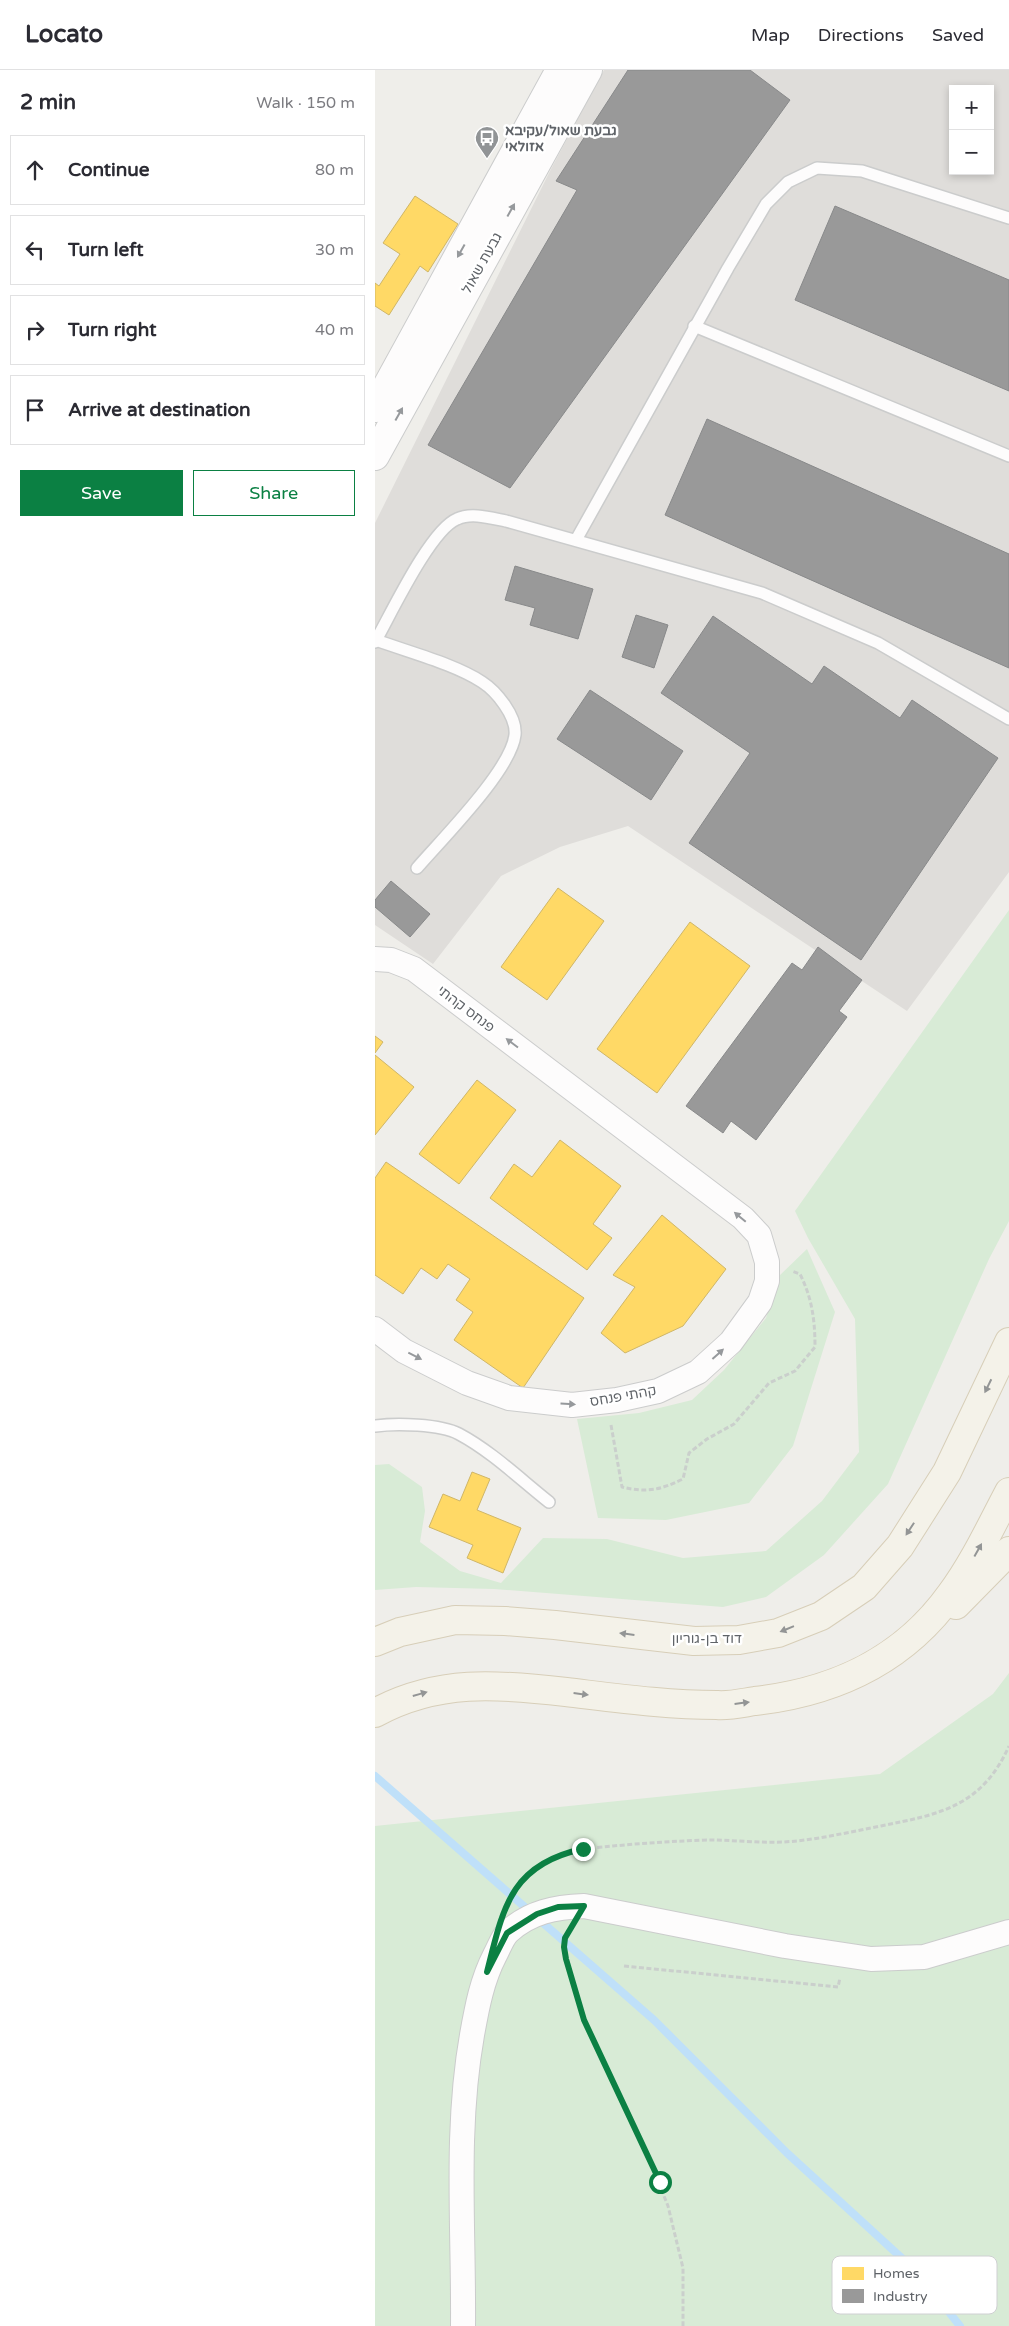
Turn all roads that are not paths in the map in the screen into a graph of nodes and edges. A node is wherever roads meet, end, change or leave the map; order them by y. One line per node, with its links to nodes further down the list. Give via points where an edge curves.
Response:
1 (560, 70): 5 (street, גבעת שאול, one-way to 5)
2 (588, 70): 6 (street, גבעת שאול, one-way to 2)
3 (1009, 218): 4 (lane, via 862,171 817,168 788,182 766,204)
4 (694, 326): 7 (lane); 8 (lane)
5 (375, 408)
6 (375, 456)
7 (1009, 456)
8 (576, 540): 9 (lane, via 496,519 478,516 456,519 438,535 407,582); 10 (lane, via 762,593 878,643)
9 (376, 641): 11 (lane, via 482,682 501,699 510,714 515,734 506,760 487,786)
10 (1009, 719)
11 (417, 868)
12 (375, 959): 13 (street, פנחס קהתי, one-way to 12, via 414,969 391,960)
13 (551, 1073): 14 (street, קהתי פנחס, one-way to 13, via 404,1351 467,1383 509,1398 572,1405 658,1391 698,1372 731,1342 760,1302 767,1281 767,1262 759,1235 743,1218)
14 (375, 1328)
15 (1009, 1342): 20 (main road, דוד בן-גוריון, one-way to 20, via 947,1472 900,1546 864,1587 821,1616 778,1633 739,1640 694,1641 555,1625 455,1620 400,1632)
16 (375, 1426): 18 (lane, via 418,1425 457,1433)
17 (1009, 1492): 21 (main road, one-way to 17, via 917,1633 951,1595)
18 (549, 1502)
19 (1009, 1551): 21 (main road, via 925,1631)
20 (375, 1642)
21 (877, 1664): 22 (main road, one-way to 21, via 397,1701 441,1688 488,1685 651,1703 719,1706 785,1698 835,1684)
22 (375, 1713)
23 (1009, 1932): 24 (street, via 924,1957 871,1959 785,1946 584,1906 558,1907 537,1914 507,1933 487,1972 477,2008 462,2111)
24 (463, 2326)

